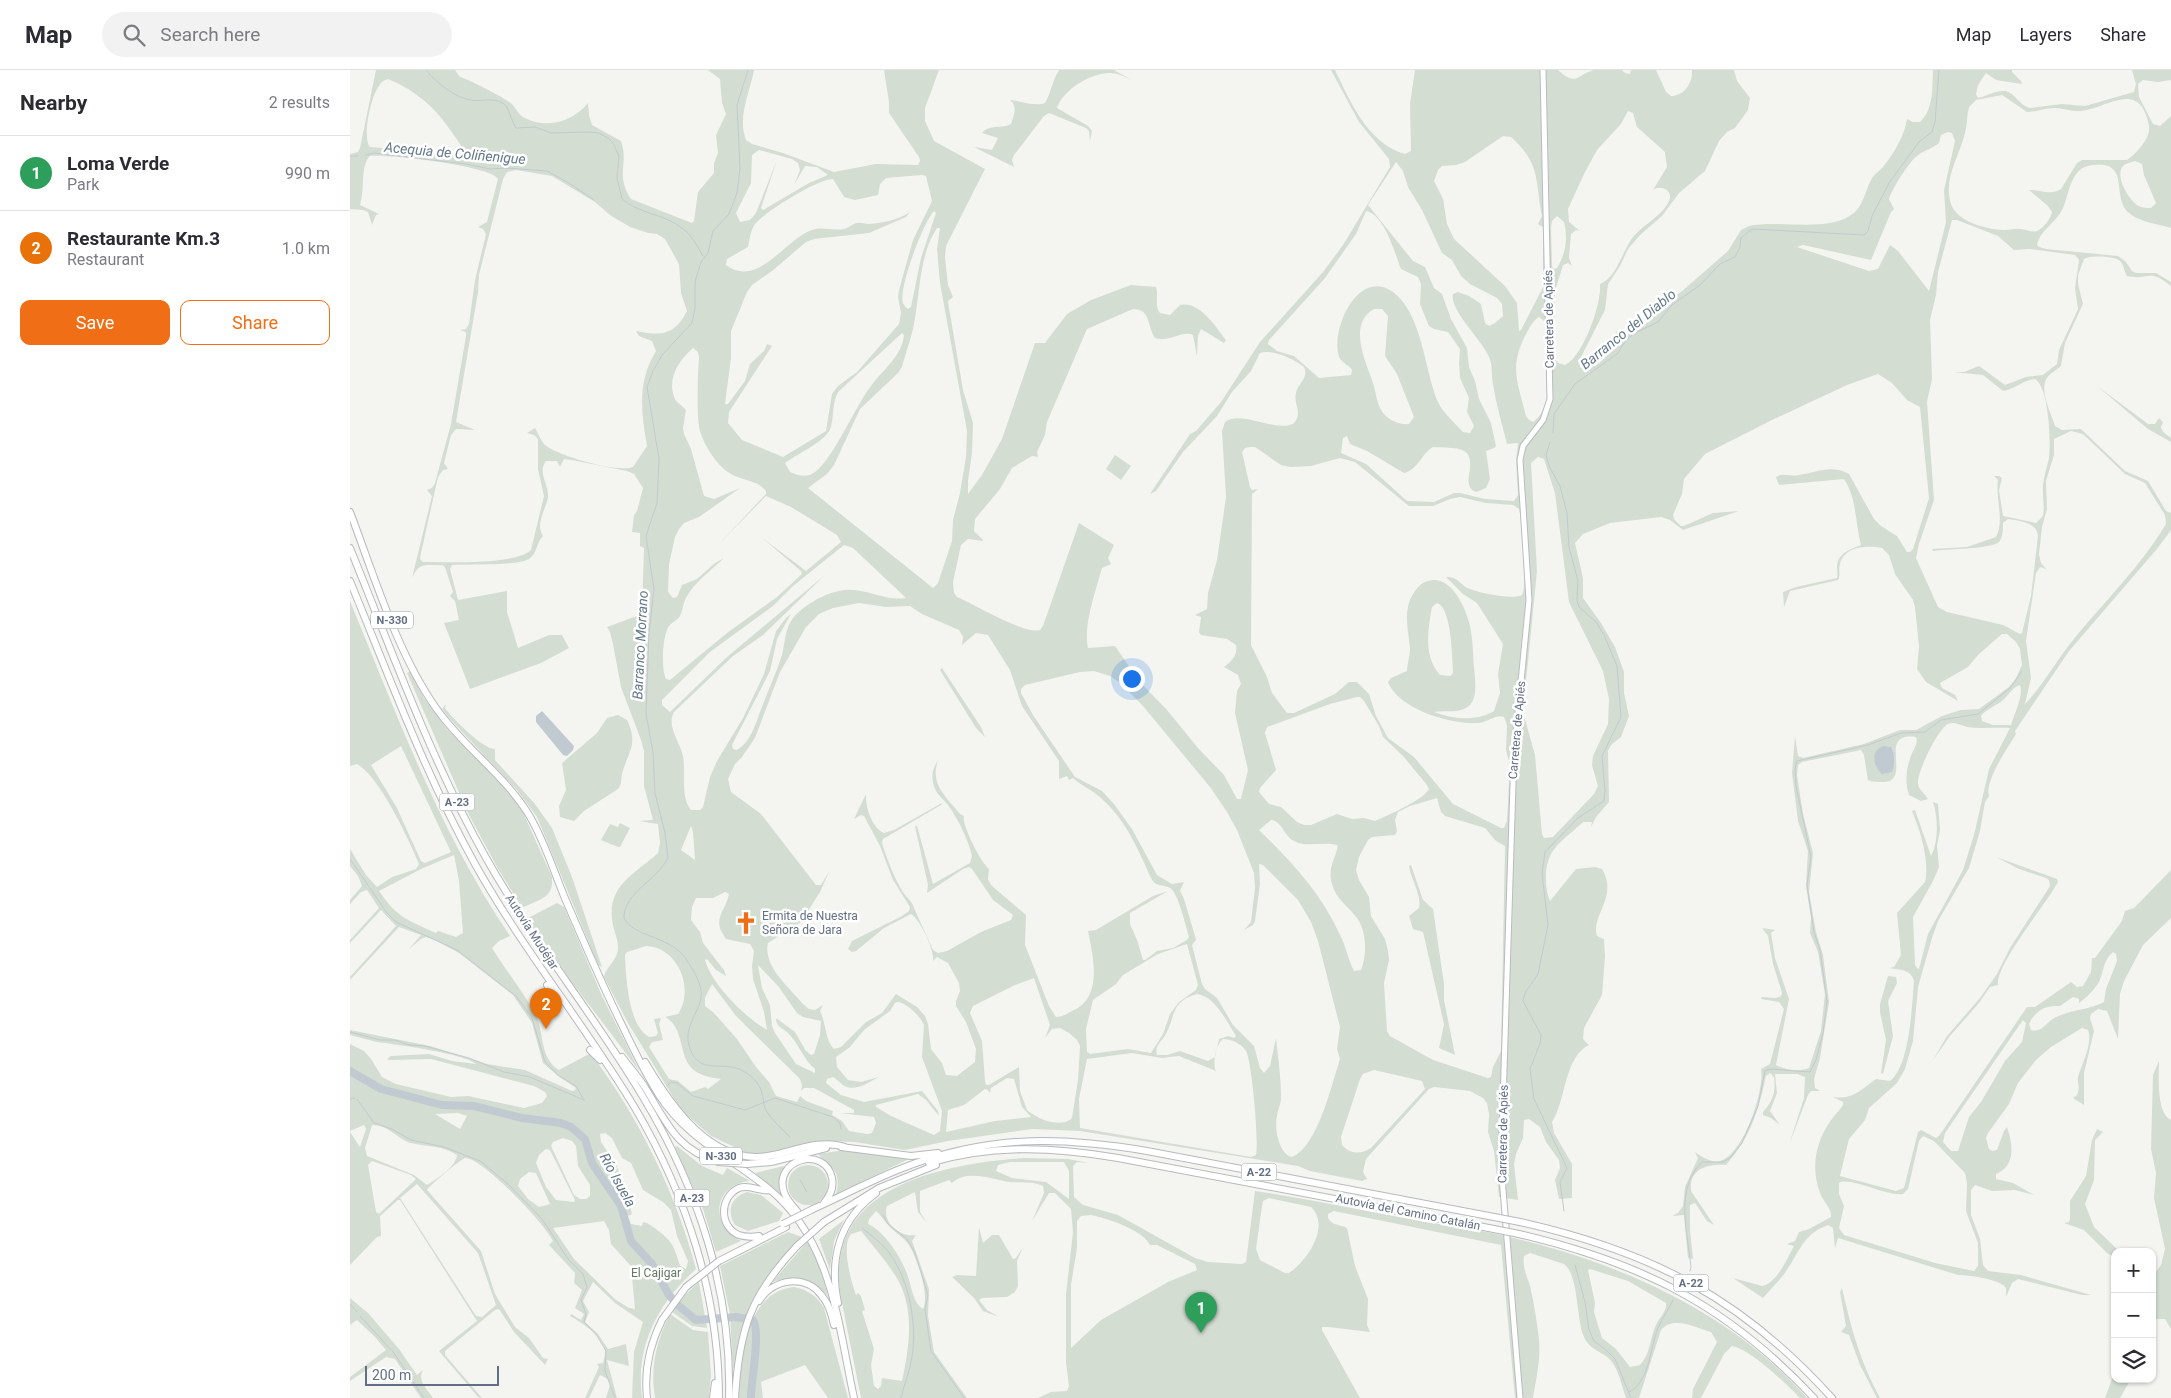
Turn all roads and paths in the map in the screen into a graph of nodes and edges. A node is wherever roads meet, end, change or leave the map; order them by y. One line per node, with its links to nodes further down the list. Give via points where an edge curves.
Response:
1 (1543, 70): 32 (street, Carretera de Apiés, via 1550,386 1547,410 1523,446 1520,460 1529,600 1514,753 1502,1165)
2 (350, 512): 7 (highway, N-330, via 420,683 447,722 511,790 529,815)
3 (350, 548): 8 (highway, Autovía Mudéjar / A-23, via 429,740 472,832 528,928)
4 (350, 581): 5 (highway, Autovía Mudéjar / A-23, via 444,803 475,864)
5 (522, 941): 6 (highway, via 523,950 550,990); 10 (highway, Autovía Mudéjar / A-23)
6 (554, 1010)
7 (627, 1036): 11 (highway, via 678,1111 697,1131 721,1148 757,1158 817,1145); 15 (highway, N-330, via 654,1088 676,1118 704,1144)
8 (611, 1047): 11 (highway, bridge, via 618,1051 642,1082 676,1137 697,1154 718,1162 747,1164); 29 (highway, Autovía Mudéjar / A-23, via 652,1113 680,1168 707,1238 724,1306)
9 (590, 1050): 10 (highway)
10 (606, 1063): 25 (highway, Autovía Mudéjar / A-23, via 639,1115 667,1170 695,1243 712,1307)
11 (845, 1147): 12 (highway, via 911,1156)
12 (954, 1154): 13 (highway, Autovía del Camino Catalán / A-22, via 1029,1148); 16 (highway, via 898,1170); 17 (highway); 34 (highway, Autovía del Camino Catalán / A-22, bridge, via 977,1146 1023,1140 1079,1141 1118,1146 1520,1222 1573,1235 1662,1267 1701,1288 1778,1343)
13 (1118, 1158): 14 (highway, via 1046,1152 998,1154 951,1161); 33 (highway, Autovía del Camino Catalán / A-22, bridge, via 1519,1234 1615,1261 1690,1297 1750,1337)
14 (896, 1180): 22 (highway, bridge, via 860,1198 824,1222 770,1276); 23 (highway, via 859,1208 841,1234 834,1260)
15 (770, 1190): 19 (highway, N-330); 20 (highway, via 751,1186 739,1188 724,1206 725,1221 732,1231 743,1236)
16 (822, 1205): 17 (highway); 19 (highway, via 832,1187 828,1169 810,1158 798,1160 784,1176 784,1190 804,1222)
17 (814, 1211): 18 (highway, bridge)
18 (784, 1226): 20 (highway); 21 (highway)
19 (804, 1228): 23 (highway, N-330, via 822,1263)
20 (759, 1236): 21 (highway, via 728,1252)
21 (719, 1261): 26 (highway, bridge, via 686,1287 662,1320 646,1375)
22 (754, 1304): 24 (highway, via 779,1284 796,1281 808,1284 825,1299); 30 (highway, via 740,1350)
23 (837, 1317): 24 (highway, N-330)
24 (841, 1337): 31 (highway)
25 (717, 1348): 27 (highway, via 714,1352); 28 (highway, Autovía Mudéjar / A-23)
26 (649, 1398)
27 (714, 1398)
28 (719, 1398)
29 (729, 1398)
30 (735, 1398)
31 (854, 1398)
32 (1520, 1398)
33 (1814, 1398)
34 (1832, 1398)

